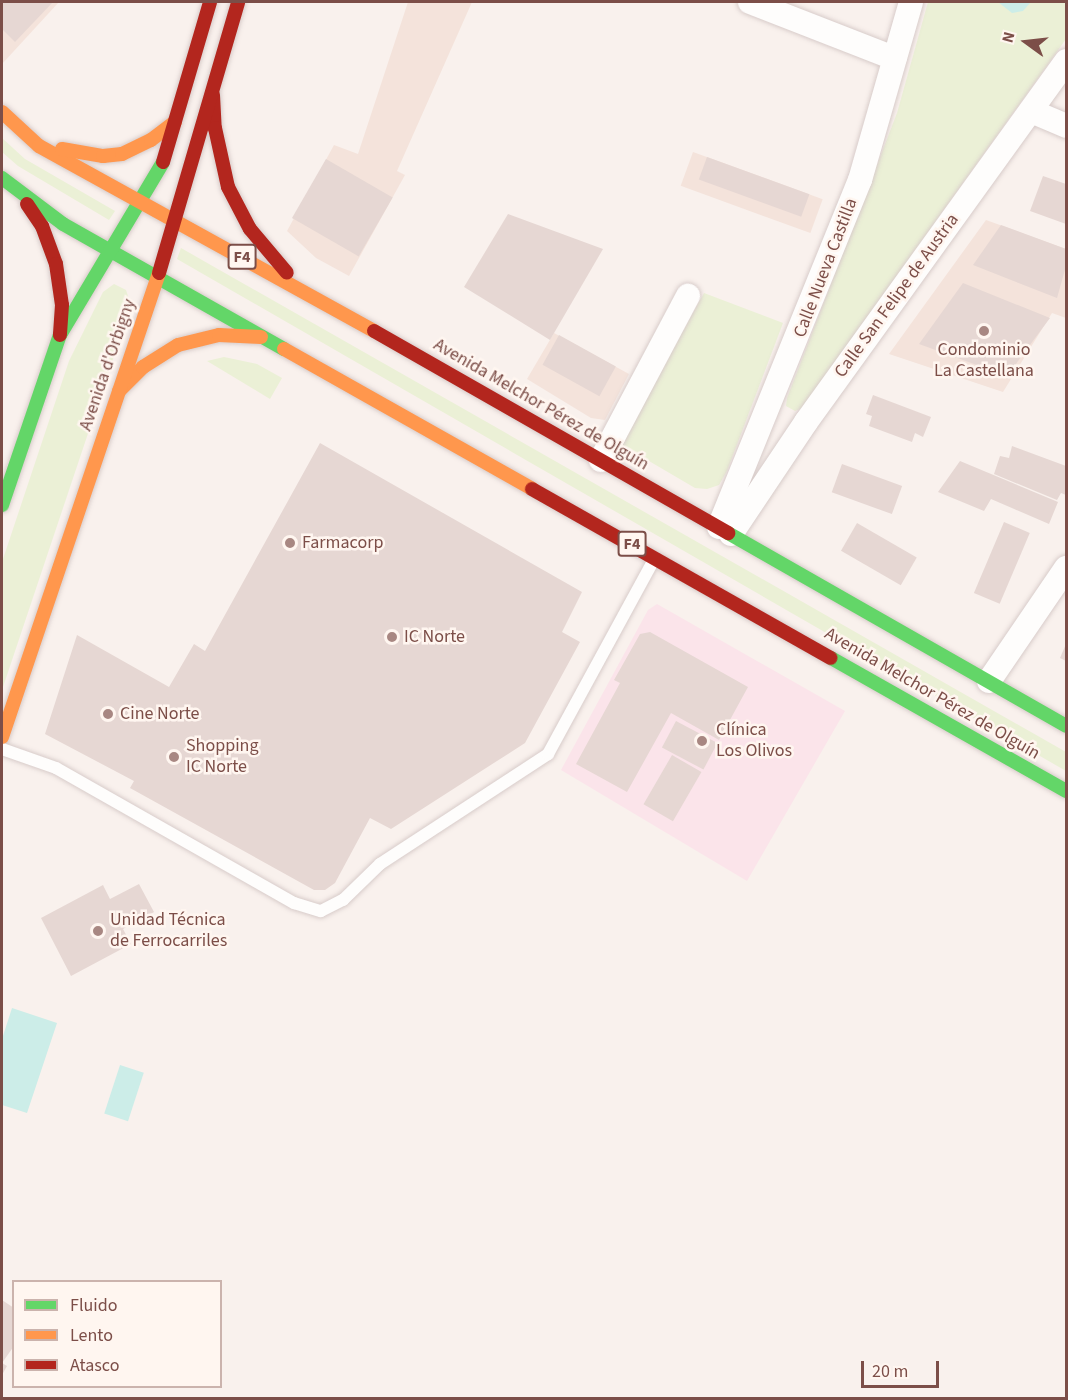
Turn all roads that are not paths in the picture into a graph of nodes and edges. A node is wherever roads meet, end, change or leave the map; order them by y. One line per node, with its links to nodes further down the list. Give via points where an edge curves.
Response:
1 (210, 2): 10 (main road)
2 (238, 2): 7 (main road, Avenida d'Orbigny)
3 (750, 2): 5 (street)
4 (911, 2): 5 (street, Calle Nueva Castilla)
5 (894, 58): 24 (street, Calle Nueva Castilla, via 860,180)
6 (1066, 61): 8 (street, Calle San Felipe de Austria)
7 (213, 95): 16 (main road, Avenida d'Orbigny); 19 (main road, via 215,128 228,187 250,229 276,264)
8 (1031, 111): 11 (street); 25 (street, Calle San Felipe de Austria)
9 (2, 112): 12 (main road, Avenida Melchor Pérez de Olguín / F4)
10 (176, 122): 12 (main road, via 122,154 84,154); 15 (main road, via 159,171)
11 (1066, 126)
12 (39, 146): 15 (main road, Avenida Melchor Pérez de Olguín / F4)
13 (2, 178): 14 (main road, Avenida Melchor Pérez de Olguín / F4)
14 (18, 193): 17 (main road, Avenida Melchor Pérez de Olguín / F4); 21 (main road, via 42,226 56,264 62,305)
15 (140, 201): 16 (main road, Avenida Melchor Pérez de Olguín / F4); 17 (main road)
16 (177, 221): 18 (main road, Avenida d'Orbigny); 19 (main road, Avenida Melchor Pérez de Olguín / F4)
17 (110, 250): 18 (main road, Avenida Melchor Pérez de Olguín / F4); 21 (main road)
18 (158, 276): 22 (main road, Avenida Melchor Pérez de Olguín / F4); 23 (main road, Avenida d'Orbigny)
19 (308, 293): 26 (main road, Avenida Melchor Pérez de Olguín / F4)
20 (688, 296): 26 (street)
21 (60, 335): 27 (main road)
22 (266, 337): 23 (main road, via 219,335 178,345 142,367); 29 (main road, Avenida Melchor Pérez de Olguín / F4)
23 (119, 390): 33 (main road, Avenida d'Orbigny)
24 (771, 405): 25 (street, via 777,416 788,423); 28 (street, Calle Nueva Castilla)
25 (806, 422): 28 (street, Calle San Felipe de Austria)
26 (601, 460): 28 (main road, Avenida Melchor Pérez de Olguín / F4)
27 (2, 505)
28 (725, 530): 31 (main road, Avenida Melchor Pérez de Olguín / F4)
29 (655, 557): 34 (lane, via 548,754 380,864 343,900 321,911 294,903 56,768); 35 (main road, Avenida Melchor Pérez de Olguín / F4)
30 (1066, 568): 31 (street)
31 (989, 681): 32 (main road, Avenida Melchor Pérez de Olguín / F4)
32 (1066, 726)
33 (2, 737)
34 (2, 749)
35 (1066, 791)

